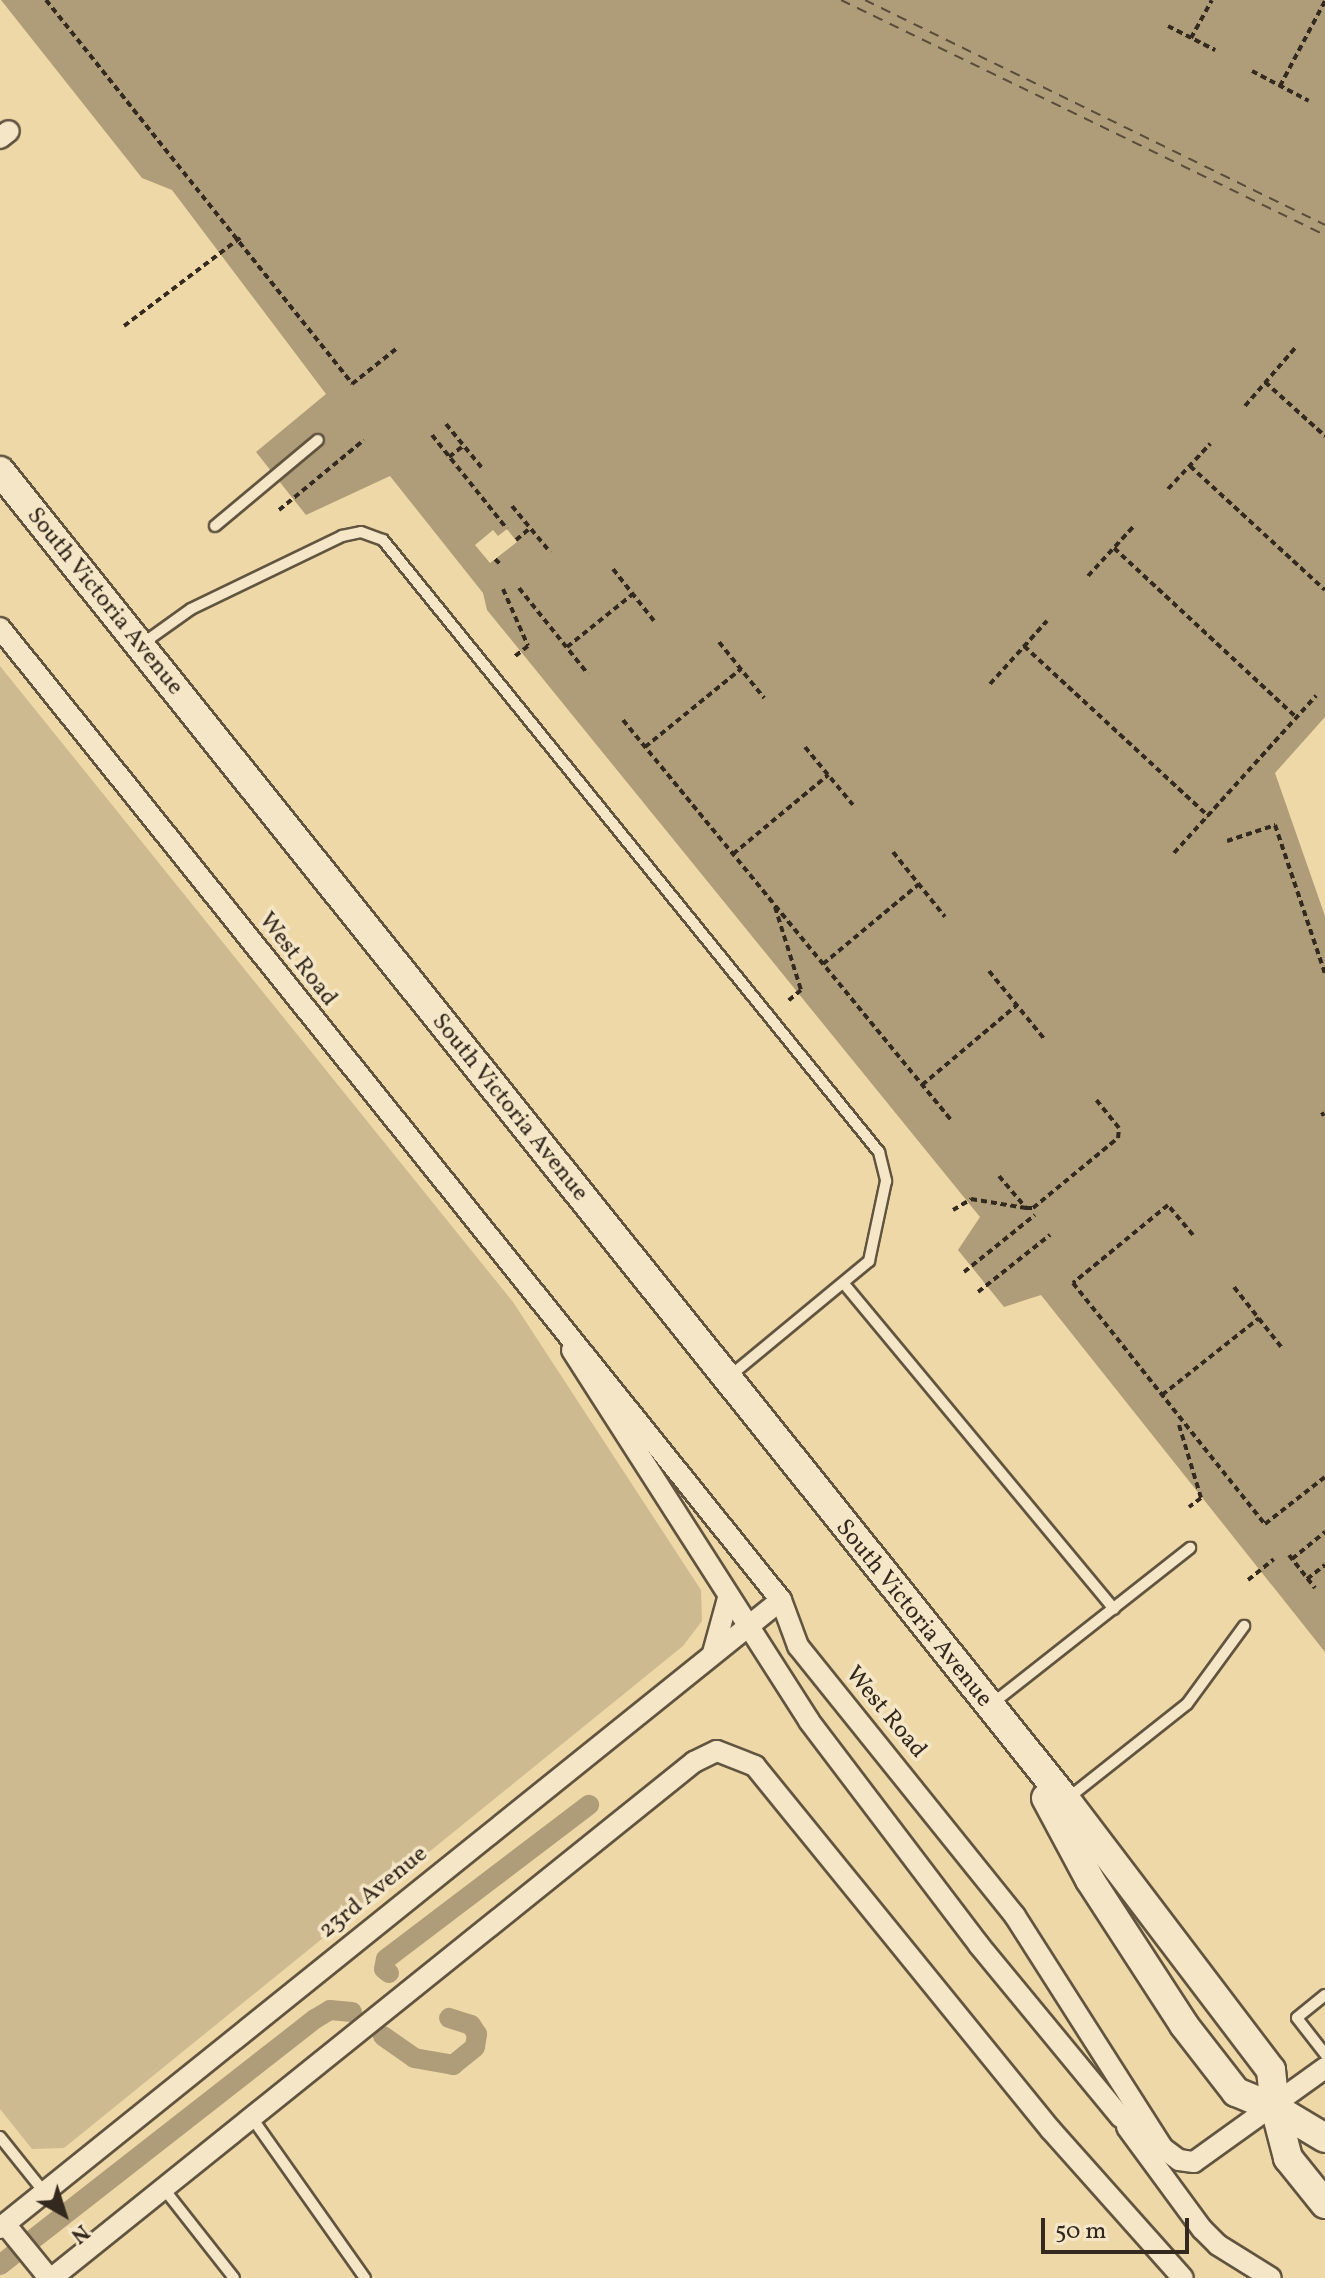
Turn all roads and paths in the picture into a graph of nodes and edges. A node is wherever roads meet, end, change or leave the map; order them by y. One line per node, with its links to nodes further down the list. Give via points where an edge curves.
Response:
1 (46, 0): 10 (path)
2 (1212, 0): 5 (path)
3 (1325, 1): 8 (path)
4 (1168, 26): 5 (path)
5 (1191, 38): 6 (path)
6 (1215, 50)
7 (1252, 71): 8 (path)
8 (1280, 86): 9 (path)
9 (1309, 101)
10 (240, 238): 11 (path); 13 (path, via 352,384)
11 (124, 326)
12 (1296, 347): 14 (path)
13 (396, 349)
14 (1265, 382): 15 (path); 18 (path)
15 (1245, 406)
16 (446, 424): 22 (path)
17 (432, 435): 23 (path)
18 (1325, 436)
19 (318, 440): 30 (lane)
20 (364, 440): 29 (path)
21 (1210, 444): 24 (path)
22 (463, 446): 23 (path); 25 (path)
23 (449, 457): 33 (path)
24 (1190, 466): 27 (path); 43 (path)
25 (482, 468)
26 (0, 471): 49 (street, South Victoria Avenue)
27 (1168, 489)
28 (512, 506): 32 (path)
29 (279, 510)
30 (215, 526)
31 (1134, 526): 35 (path)
32 (530, 528): 34 (path); 36 (path)
33 (507, 529)
34 (516, 540)
35 (1114, 548): 40 (path); 58 (path)
36 (550, 552)
37 (495, 559): 38 (path)
38 (500, 564)
39 (613, 569): 44 (path)
40 (1088, 576)
41 (519, 588): 51 (path)
42 (503, 589): 52 (path, via 528,646)
43 (1325, 590)
44 (633, 594): 45 (path); 51 (path)
45 (654, 621)
46 (1047, 621): 50 (path)
47 (0, 628): 92 (street, West Road)
48 (719, 642): 53 (path)
49 (139, 646): 88 (lane, via 191,609 342,536 365,533 386,543 879,1152 886,1181 873,1252); 94 (street, South Victoria Avenue)
50 (1024, 646): 55 (path); 64 (path)
51 (567, 647): 54 (path)
52 (514, 657)
53 (741, 669): 57 (path); 60 (path)
54 (588, 674)
55 (990, 684)
56 (1316, 696): 58 (path)
57 (764, 698)
58 (1296, 717): 64 (path)
59 (623, 720): 60 (path)
60 (645, 747): 68 (path)
61 (805, 747): 62 (path)
62 (828, 775): 63 (path); 68 (path)
63 (853, 805)
64 (1208, 816): 67 (path)
65 (1227, 841): 74 (path, via 1275,825)
66 (893, 852): 69 (path)
67 (1174, 853)
68 (733, 854): 70 (path)
69 (919, 884): 71 (path); 72 (path)
70 (774, 905): 72 (path); 75 (path, via 801,990)
71 (945, 917)
72 (823, 964): 78 (path)
73 (989, 971): 76 (path)
74 (1325, 974)
75 (788, 1001)
76 (1017, 1005): 77 (path); 78 (path)
77 (1045, 1040)
78 (922, 1085): 80 (path)
79 (1096, 1100): 82 (path, via 1119,1128 1118,1138)
80 (951, 1120)
81 (999, 1176): 82 (path)
82 (1026, 1208): 83 (path, via 966,1199)
83 (953, 1210)
84 (1035, 1215): 87 (path)
85 (1050, 1235): 90 (path)
86 (1193, 1235): 95 (path, via 1168,1205 1073,1283)
87 (964, 1272)
88 (845, 1285): 94 (lane); 108 (lane)
89 (1234, 1287): 91 (path)
90 (978, 1292)
91 (1259, 1318): 93 (path); 95 (path)
92 (556, 1323): 106 (street, West Road); 107 (street, West Road, via 604,1374)
93 (1282, 1348)
94 (725, 1380): 112 (street, South Victoria Avenue)
95 (1162, 1395): 97 (path, via 1265,1524)
96 (1179, 1425): 98 (path, via 1201,1498)
97 (1325, 1477)
98 (1189, 1507)
99 (1325, 1532): 103 (path, via 1290,1557)
100 (1190, 1548): 108 (lane)
101 (1274, 1559): 104 (path)
102 (1325, 1565): 103 (path)
103 (1307, 1579): 105 (path)
104 (1248, 1580)
105 (1315, 1588)
106 (728, 1598): 109 (street, West Road); 111 (street)
107 (781, 1600): 109 (street, 23rd Avenue); 123 (street, West Road, via 798,1646 1015,1916)
108 (1114, 1609): 112 (lane)
109 (745, 1626): 111 (street, 23rd Avenue); 119 (street, West Road, via 809,1721 970,1933)
110 (1244, 1626): 114 (lane, via 1187,1704)
111 (713, 1653): 125 (street, 23rd Avenue)
112 (988, 1707): 113 (street, South Victoria Avenue)
113 (1018, 1744): 114 (street, South Victoria Avenue); 118 (street, South Victoria Avenue, via 1090,1880 1184,2025 1236,2092)
114 (1066, 1800): 118 (street, South Victoria Avenue, via 1271,2070)
115 (1325, 1995): 116 (lane, via 1297,2018)
116 (1325, 2054)
117 (1325, 2068): 118 (street)
118 (1275, 2108): 122 (street, South Victoria Avenue); 123 (street, West Road, via 1194,2162 1179,2160); 126 (street, South Victoria Avenue, via 1288,2158)
119 (1121, 2117): 123 (street, West Road); 132 (street, West Road, via 1202,2229)
120 (252, 2118): 124 (street); 130 (lane); 131 (street, via 694,1762 717,1751 729,1752 755,1766 1051,2130)
121 (0, 2137): 125 (lane)
122 (1325, 2138)
123 (1162, 2147)
124 (164, 2189): 128 (street); 129 (lane)
125 (44, 2192): 127 (street, 23rd Avenue)
126 (1325, 2204)
127 (6, 2229): 128 (street)
128 (53, 2277)
129 (234, 2278)
130 (365, 2278)
131 (1183, 2278)
132 (1271, 2278)

